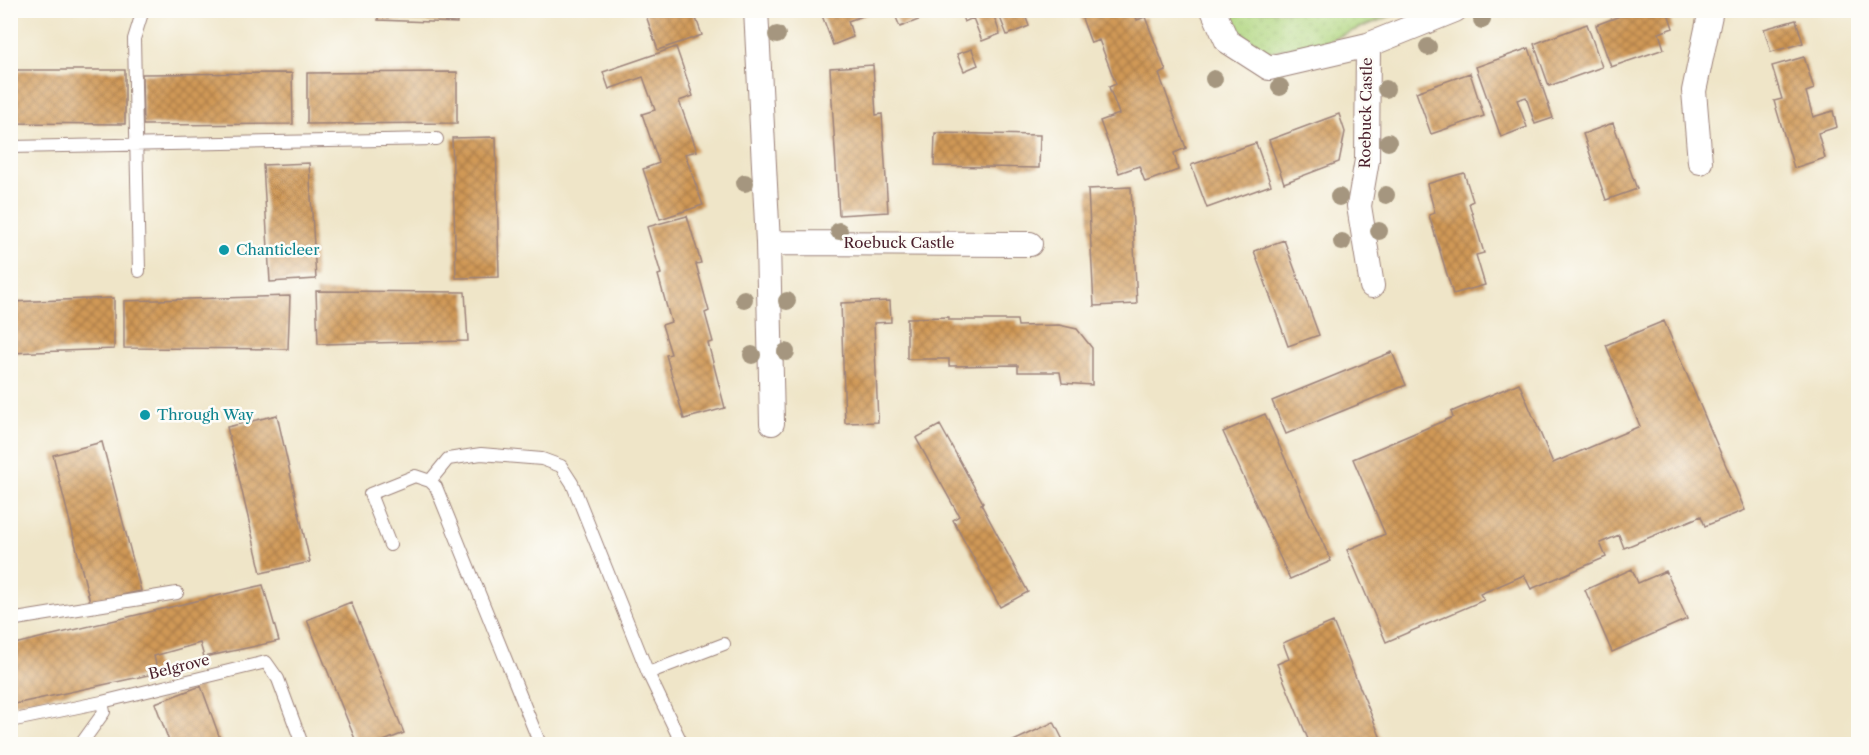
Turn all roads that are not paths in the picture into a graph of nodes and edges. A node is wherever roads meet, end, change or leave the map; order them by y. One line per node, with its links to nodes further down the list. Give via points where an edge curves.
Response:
1 (143, 10): 8 (lane, via 134,39)
2 (756, 10): 11 (street)
3 (1213, 10): 6 (street, Roebuck Castle, via 1227,40 1269,68)
4 (1455, 10): 6 (street, Roebuck Castle)
5 (1711, 10): 10 (street, via 1694,92)
6 (1368, 45): 14 (street, Roebuck Castle, via 1367,160 1359,206)
7 (436, 139): 8 (lane)
8 (136, 144): 9 (lane); 13 (lane)
9 (10, 147)
10 (1701, 162)
11 (768, 243): 12 (street, Roebuck Castle); 15 (street)
12 (1030, 244)
13 (139, 271)
14 (1372, 286)
15 (772, 423)
16 (430, 481): 17 (lane, via 415,476 370,494); 21 (lane, via 448,459 481,454 542,459 561,466 572,483); 26 (lane, via 436,487)
17 (390, 545)
18 (177, 593): 19 (lane)
19 (10, 621)
20 (724, 644): 21 (lane)
21 (648, 673): 27 (lane)
22 (102, 702): 23 (lane, Belgrove); 24 (lane, via 104,712); 25 (lane, Belgrove, via 266,662 278,679)
23 (10, 720)
24 (81, 744)
25 (302, 744)
26 (540, 744)
27 (682, 744)

